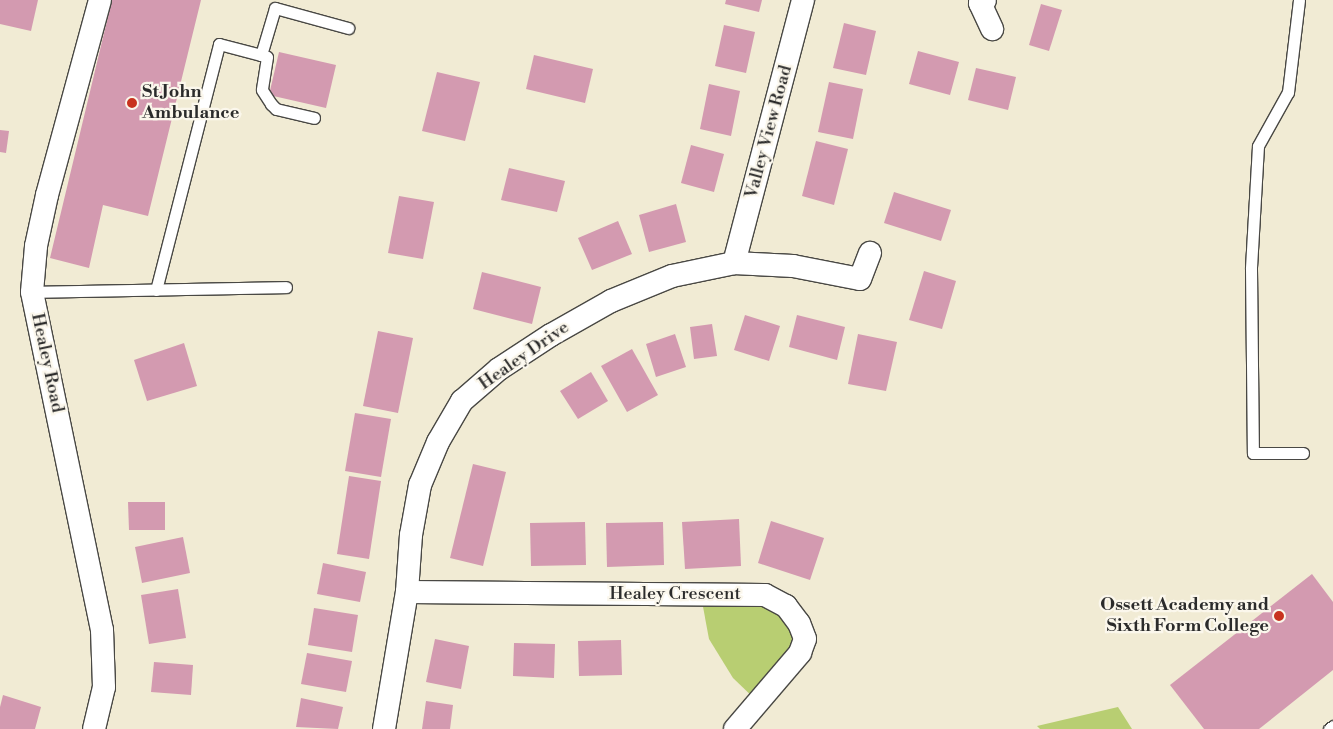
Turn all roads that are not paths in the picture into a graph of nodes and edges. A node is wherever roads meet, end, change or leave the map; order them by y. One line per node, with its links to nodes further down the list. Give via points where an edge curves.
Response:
1 (100, 0): 13 (street, Healey Road, via 47,195 36,246)
2 (803, 0): 10 (street, Valley View Road)
3 (1299, 0): 14 (lane, via 1288,92 1258,146 1251,269 1253,453)
4 (977, 1): 6 (street)
5 (348, 28): 7 (lane, via 275,8)
6 (992, 28)
7 (261, 55): 8 (lane, via 268,57 262,90 271,104); 12 (lane, via 219,44)
8 (314, 118)
9 (870, 253): 10 (street, Healey Drive, via 860,279 793,266)
10 (734, 263): 15 (street, Healey Drive, via 672,276 611,300 499,369 462,402 438,442 420,485 411,535)
11 (286, 287): 12 (lane)
12 (156, 290): 13 (lane)
13 (32, 292): 17 (street, Healey Road, via 102,630 104,687)
14 (1303, 454)
15 (407, 592): 18 (street, Healey Drive); 19 (street, Healey Crescent, via 765,595 786,606 799,623 805,639 800,653)
16 (1333, 726): 20 (lane)
17 (94, 729)
18 (384, 729)
19 (735, 729)
20 (1329, 729)

